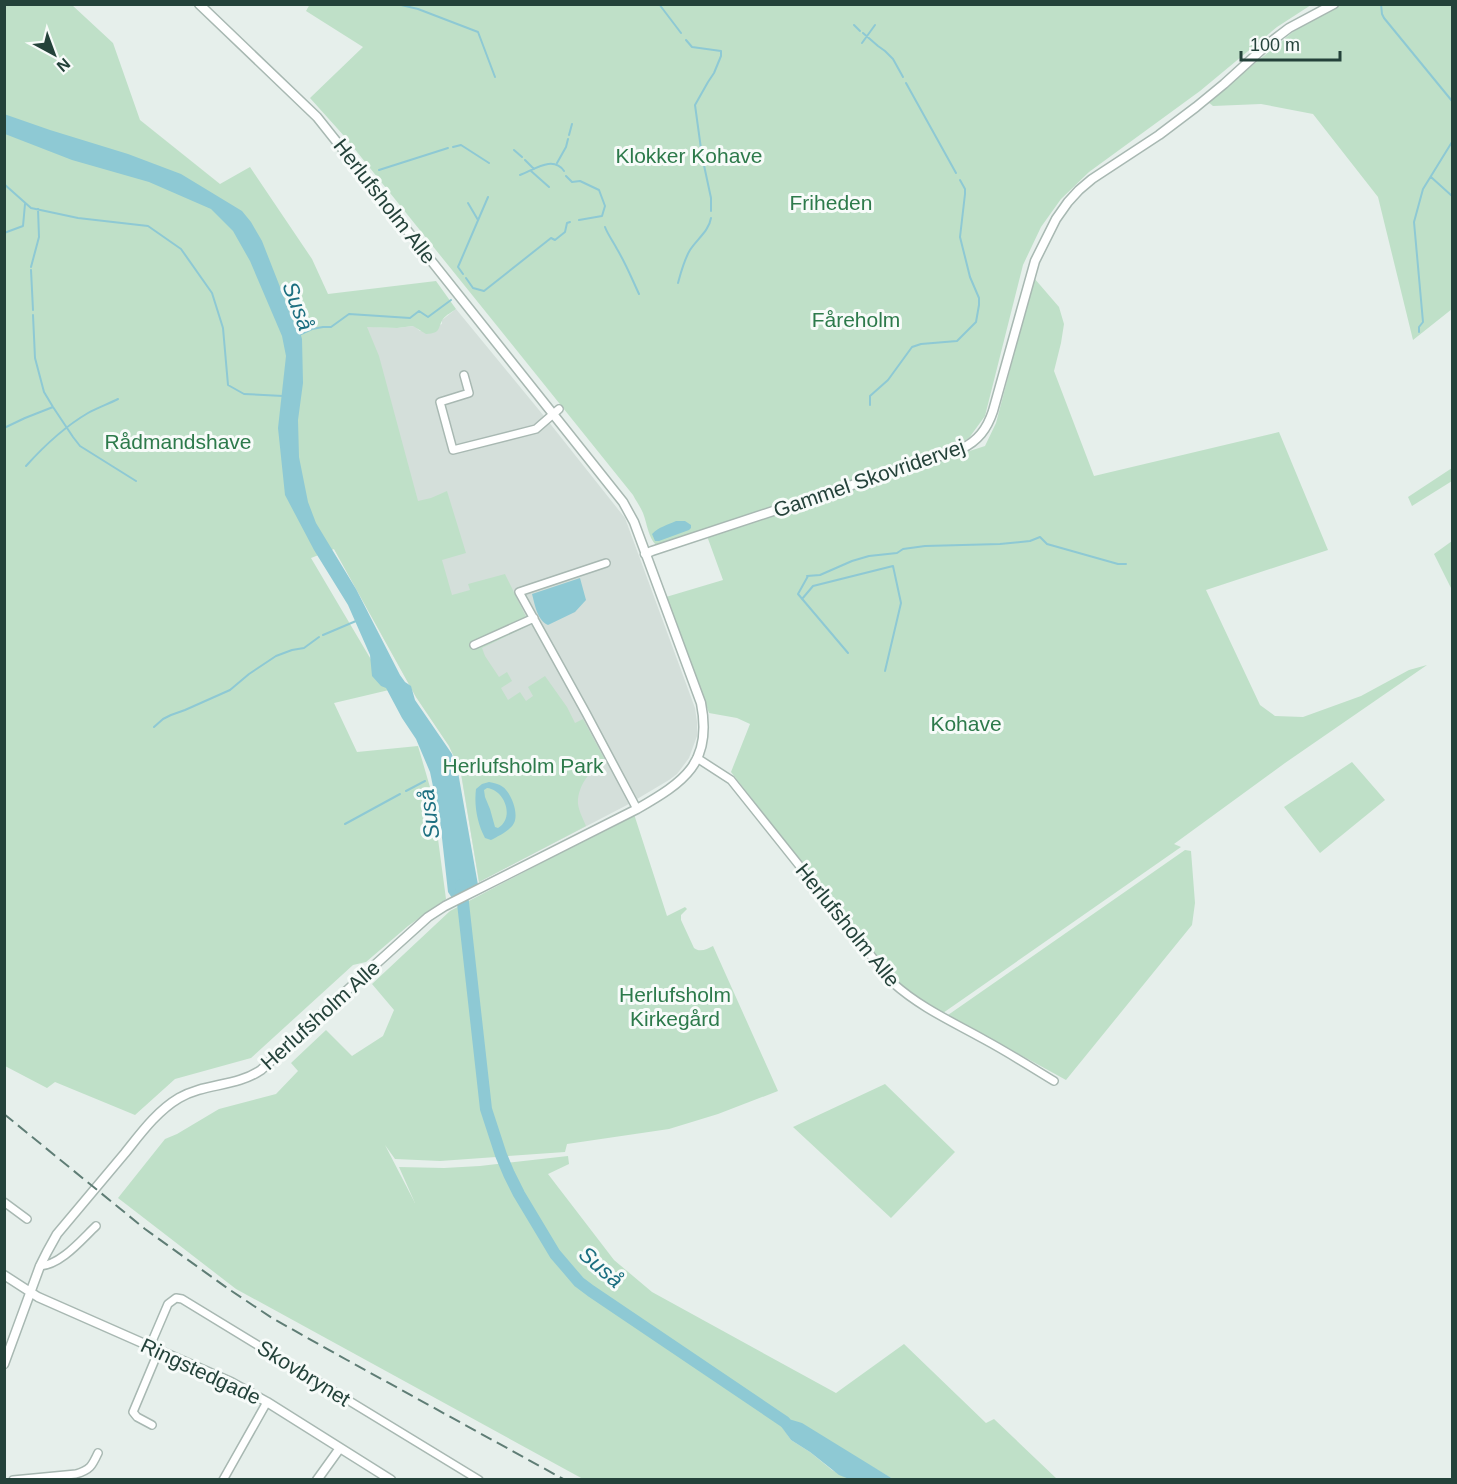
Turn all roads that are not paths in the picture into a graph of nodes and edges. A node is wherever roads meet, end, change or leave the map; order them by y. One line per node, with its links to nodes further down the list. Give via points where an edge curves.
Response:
1 (199, 4): 4 (street, Herlufsholm Alle, via 317,117)
2 (1334, 4): 5 (street, Gammel Skovridervej, via 1288,28 1196,107 1092,179 1068,202 1035,261 990,421 977,439 961,449)
3 (464, 375): 4 (street, via 469,393 440,402 453,450 536,429)
4 (556, 412): 5 (street, Herlufsholm Alle, via 623,502)
5 (645, 554): 9 (street, Herlufsholm Alle, via 701,703 705,731)
6 (606, 563): 7 (street, via 519,591)
7 (534, 618): 8 (street); 10 (street)
8 (474, 645)
9 (697, 758): 10 (street, Herlufsholm Alle, via 681,781); 11 (street, Herlufsholm Alle, via 731,780 906,995)
10 (637, 809): 15 (street, Herlufsholm Alle, via 445,906 428,917 261,1070 251,1077 197,1090 167,1106 57,1234)
11 (1054, 1081)
12 (4, 1202): 13 (street)
13 (27, 1219)
14 (96, 1226): 15 (street, via 60,1259)
15 (40, 1266): 17 (street, Herlufsholm Alle)
16 (4, 1275): 17 (street, Ringstedgade)
17 (31, 1293): 18 (street, Ringstedgade); 19 (street, Herlufsholm Alle)
18 (155, 1348): 20 (street, Ringstedgade); 21 (street, via 133,1412); 28 (street, Skovbrynet, via 168,1304 182,1299)
19 (4, 1364)
20 (267, 1402): 22 (street, Ringstedgade); 25 (street)
21 (152, 1425)
22 (340, 1448): 26 (street); 27 (street, Ringstedgade)
23 (98, 1453): 24 (street, via 86,1471)
24 (13, 1479)
25 (223, 1479)
26 (317, 1479)
27 (391, 1479)
28 (478, 1479)

